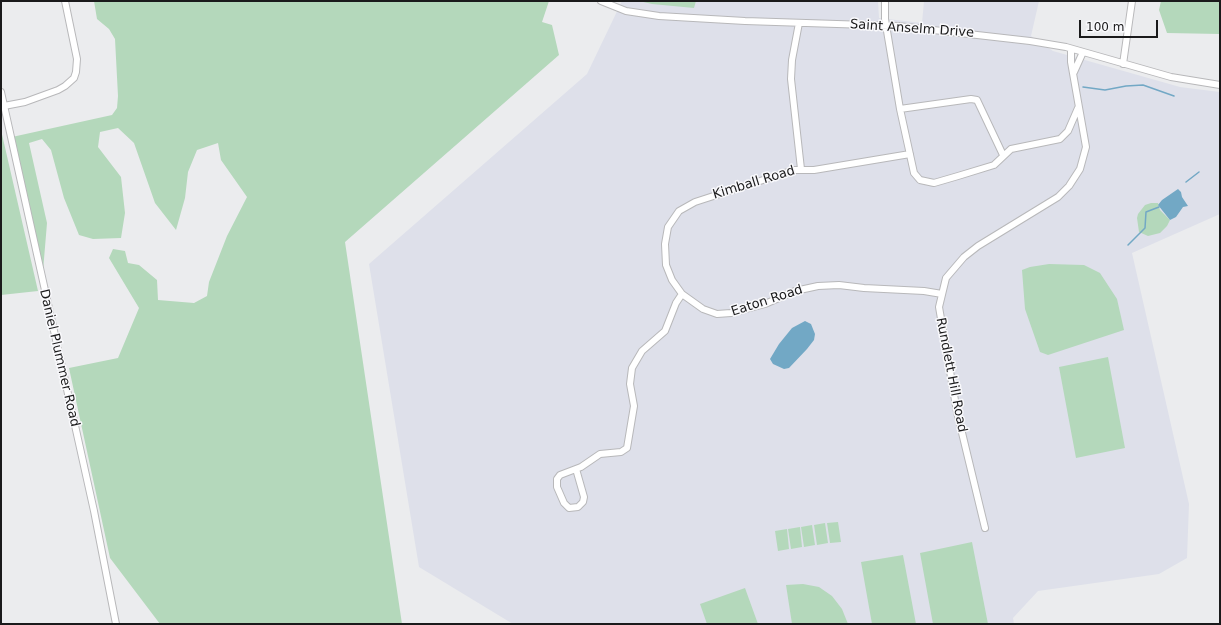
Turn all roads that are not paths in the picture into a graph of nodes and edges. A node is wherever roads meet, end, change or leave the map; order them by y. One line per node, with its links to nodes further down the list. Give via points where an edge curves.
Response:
1 (65, 1): 13 (street, via 77,60 74,78 58,90 25,102)
2 (601, 1): 5 (street, Saint Anselm Drive, via 626,11 659,16)
3 (885, 1): 6 (street)
4 (1132, 1): 9 (street)
5 (799, 23): 6 (street, Saint Anselm Drive); 18 (street, Kimball Road, via 791,79)
6 (886, 26): 7 (street, Saint Anselm Drive, via 997,37); 15 (street)
7 (1071, 49): 8 (street, Saint Anselm Drive); 10 (street, Rundlett Hill Road)
8 (1083, 52): 9 (street, Saint Anselm Drive); 10 (street)
9 (1124, 64): 11 (street, Saint Anselm Drive, via 1172,77)
10 (1074, 72): 14 (street, Rundlett Hill Road)
11 (1220, 85)
12 (1, 92): 13 (street, Daniel Plummer Road)
13 (4, 106): 23 (street, Daniel Plummer Road, via 94,511)
14 (1078, 108): 17 (street, via 1062,138 1013,148); 20 (street, Rundlett Hill Road, via 1086,150 1080,169 1072,182 1065,191 1045,206 970,252 946,278)
15 (900, 109): 16 (street); 17 (street, via 977,100)
16 (910, 154): 17 (street, via 916,177 928,183 990,166); 18 (street, via 814,170)
17 (1002, 156)
18 (801, 169): 19 (street, Kimball Road, via 695,202 679,211 666,231 664,250 668,270)
19 (682, 294): 20 (street, Eaton Road, via 703,309 717,314 767,303 795,291 818,286 924,290); 21 (street, via 665,331 639,355 632,368 630,384 634,406 627,448 621,452 600,454)
20 (942, 294): 22 (street, Rundlett Hill Road, via 939,307 957,412)
21 (576, 470): 21 (street, via 560,475 556,480 564,503 569,508 578,507 584,497)
22 (985, 528)
23 (116, 624)

